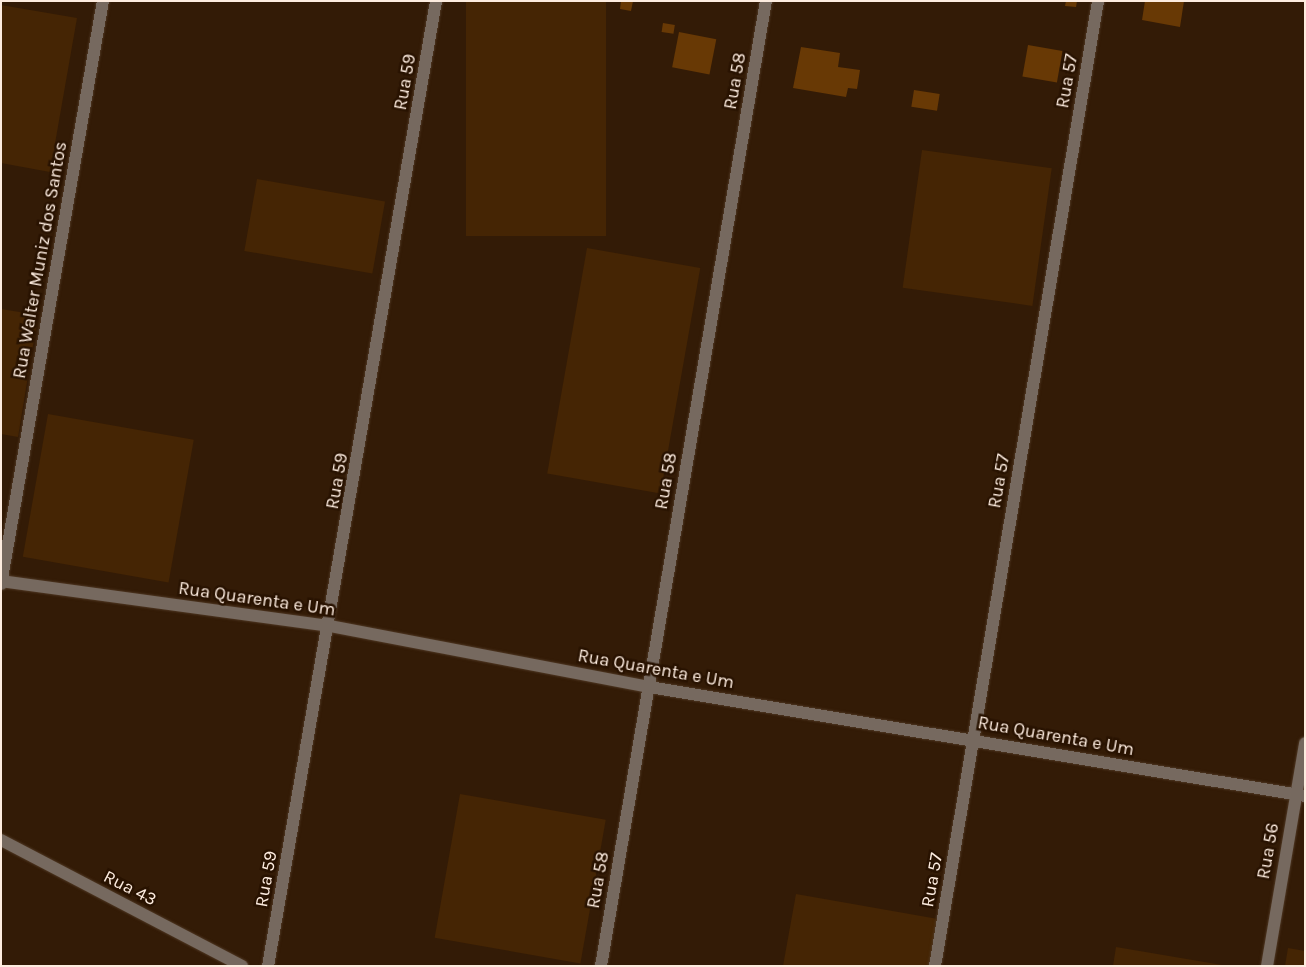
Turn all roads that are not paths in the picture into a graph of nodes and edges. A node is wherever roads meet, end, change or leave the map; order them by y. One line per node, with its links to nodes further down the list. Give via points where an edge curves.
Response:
1 (103, 1): 5 (street, Rua Walter Muniz dos Santos)
2 (436, 1): 6 (street, Rua 59)
3 (766, 1): 7 (street, Rua 58)
4 (1098, 1): 8 (street, Rua 57)
5 (1, 582): 6 (street, Rua Quarenta e Um)
6 (330, 626): 7 (street, Rua Quarenta e Um); 13 (street, Rua 59)
7 (649, 687): 8 (street, Rua Quarenta e Um); 14 (street, Rua 58)
8 (973, 739): 10 (street, Rua Quarenta e Um); 15 (street, Rua 57)
9 (1305, 743): 10 (street, Rua 56)
10 (1300, 796): 16 (street, Rua 56)
11 (1, 840): 12 (street, Rua 43)
12 (242, 966)
13 (268, 966)
14 (601, 966)
15 (935, 966)
16 (1267, 966)

